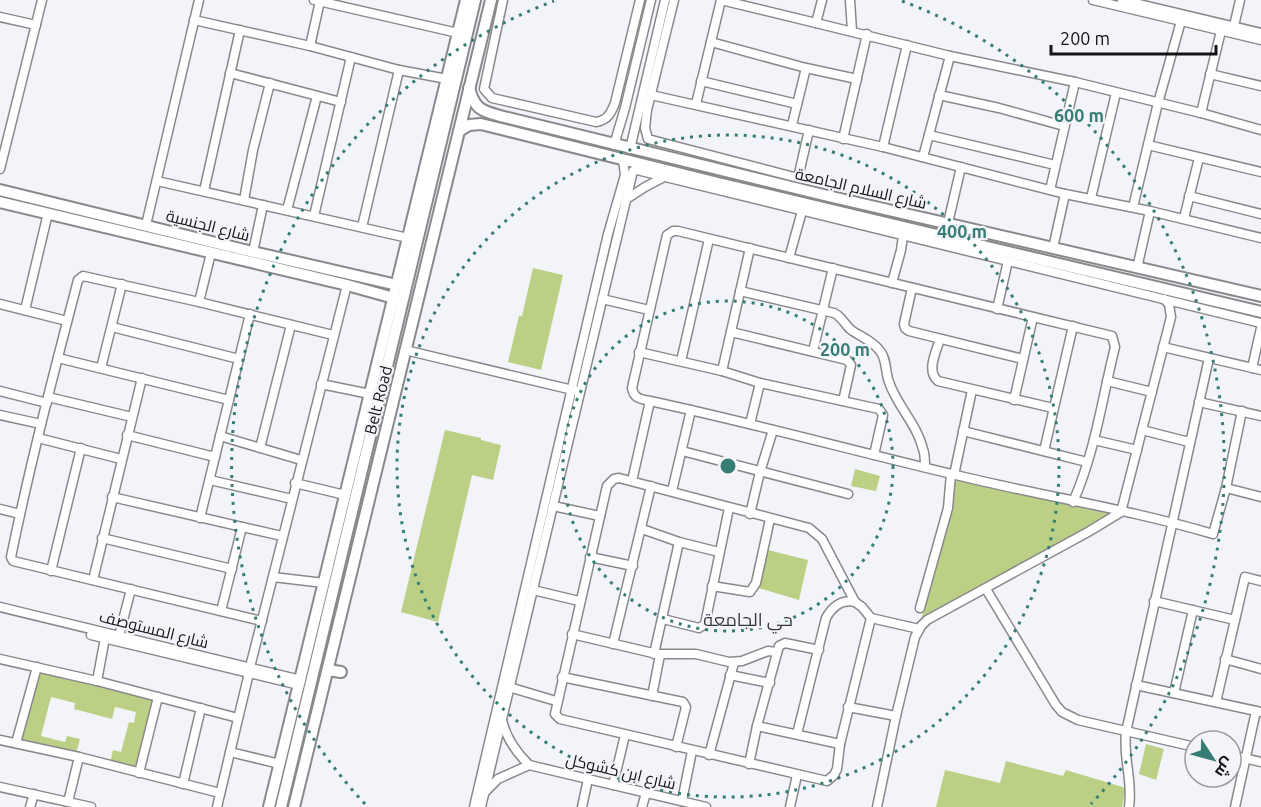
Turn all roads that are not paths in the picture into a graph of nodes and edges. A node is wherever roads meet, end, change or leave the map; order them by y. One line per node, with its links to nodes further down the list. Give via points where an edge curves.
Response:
1 (42, 0): 24 (street)
2 (199, 0): 21 (street)
3 (466, 0): 30 (main road)
4 (475, 0): 30 (main road)
5 (491, 0): 49 (main road, Belt Road)
6 (503, 0): 7 (street, via 484,89 487,94 492,99 596,122 604,120 615,103)
7 (640, 0)
8 (651, 0): 47 (street)
9 (665, 0): 50 (street)
10 (674, 0): 52 (street)
11 (721, 0): 23 (street); 33 (street)
12 (822, 0): 23 (street)
13 (850, 0): 27 (street)
14 (1093, 0): 22 (street)
15 (1122, 0): 18 (street)
16 (1240, 0): 25 (street)
17 (317, 1): 19 (street); 35 (street)
18 (1134, 1): 25 (street)
19 (346, 4): 30 (street)
20 (0, 17): 24 (street)
21 (194, 20): 26 (street); 82 (street)
22 (1181, 21): 28 (street); 56 (street)
23 (816, 23): 27 (street)
24 (36, 26): 69 (street)
25 (1234, 27): 29 (street)
26 (240, 30): 35 (street); 40 (street)
27 (852, 31): 31 (street)
28 (1221, 31): 32 (street); 41 (street)
29 (1261, 33)
30 (462, 34): 43 (main road)
31 (867, 34): 34 (street); 42 (street)
32 (1261, 40)
33 (711, 42): 38 (street); 44 (street)
34 (907, 45): 36 (street); 72 (street)
35 (310, 46): 37 (street)
36 (950, 56): 45 (street); 53 (street)
37 (351, 57): 39 (street); 55 (street)
38 (806, 68): 42 (street); 58 (street)
39 (399, 70): 43 (street); 112 (street)
40 (230, 73): 46 (street); 87 (street)
41 (1210, 74): 48 (street); 59 (street)
42 (857, 79): 68 (street)
43 (451, 80): 115 (main road)
44 (701, 81): 57 (street); 58 (street)
45 (1075, 82): 51 (street); 62 (street)
46 (270, 83): 54 (street); 93 (street)
47 (631, 84): 50 (street, via 636,90); 70 (street)
48 (1261, 86)
49 (469, 87): 60 (main road, شارع السلام الجامعة, via 477,107); 66 (main road, Belt Road)
50 (644, 87): 73 (street)
51 (1116, 93): 56 (street); 92 (street)
52 (651, 95): 57 (street); 64 (street, via 645,128 648,139 798,178)
53 (939, 95): 62 (street); 67 (street)
54 (317, 96): 55 (street); 102 (street)
55 (341, 102): 106 (street)
56 (1158, 103): 59 (street); 71 (street)
57 (696, 104): 61 (street)
58 (797, 104): 61 (street)
59 (1201, 113): 65 (street)
60 (504, 117): 63 (main road); 70 (main road, شارع السلام الجامعة)
61 (792, 125): 64 (street)
62 (1064, 126): 76 (street)
63 (502, 130): 66 (main road, شارع السلام الجامعة, via 475,124); 77 (main road, شارع السلام الجامعة)
64 (809, 130): 68 (street)
65 (1261, 130)
66 (459, 131): 163 (main road, Belt Road)
67 (929, 135): 74 (street); 76 (street)
68 (843, 139): 72 (street)
69 (3, 142): 79 (street)
70 (614, 145): 73 (main road, شارع السلام الجامعة)
71 (1148, 145): 75 (street); 99 (street)
72 (883, 147): 74 (street)
73 (630, 149): 88 (main road, شارع السلام الجامعة)
74 (923, 157): 78 (street)
75 (1199, 158): 80 (street); 91 (street)
76 (1055, 165): 86 (street)
77 (627, 167): 81 (street); 83 (main road, شارع السلام الجامعة); 94 (street); 181 (street)
78 (961, 167): 86 (street); 110 (street)
79 (0, 169)
80 (1261, 172)
81 (666, 176): 84 (street); 94 (street)
82 (157, 181): 87 (street); 111 (street)
83 (718, 183): 84 (main road); 98 (main road, شارع السلام الجامعة)
84 (706, 186): 98 (street)
85 (0, 190): 97 (main road, شارع الجنسية)
86 (1050, 190): 89 (street)
87 (204, 191): 93 (street)
88 (808, 191): 90 (main road, شارع السلام الجامعة); 98 (main road, via 811,199)
89 (1065, 194): 92 (street); 119 (street)
90 (828, 196): 100 (main road); 110 (main road, شارع السلام الجامعة)
91 (1190, 196): 105 (street); 108 (street)
92 (1091, 198): 99 (street)
93 (243, 200): 96 (street)
94 (625, 200): 139 (street)
95 (0, 202): 104 (main road, شارع الجنسية)
96 (263, 205): 102 (street); 120 (street)
97 (68, 207): 101 (main road, شارع الجنسية); 107 (main road)
98 (804, 207): 100 (main road, شارع السلام الجامعة); 113 (street); 123 (street)
99 (1133, 207): 103 (street)
100 (826, 208): 117 (main road, شارع السلام الجامعة)
101 (82, 210): 109 (main road); 111 (main road, شارع الجنسية)
102 (287, 210): 106 (street)
103 (1150, 211): 108 (street); 128 (street)
104 (48, 213): 107 (main road, شارع الجنسية); 146 (street)
105 (1261, 214)
106 (314, 216): 112 (street)
107 (65, 218): 109 (main road, شارع الجنسية)
108 (1184, 218): 114 (street)
109 (78, 221): 121 (main road, شارع الجنسية)
110 (948, 224): 119 (main road, شارع السلام الجامعة)
111 (146, 225): 120 (main road, شارع الجنسية)
112 (362, 227): 115 (street)
113 (903, 236): 117 (street); 131 (street)
114 (1261, 238)
115 (412, 239): 129 (main road, Belt Road); 134 (main road)
116 (710, 239): 118 (street); 147 (street, via 678,231 669,233); 170 (street)
117 (942, 240): 124 (street); 125 (main road, شارع السلام الجامعة)
118 (750, 248): 123 (street); 136 (street)
119 (1056, 249): 122 (main road, شارع السلام الجامعة); 125 (main road, via 1062,257)
120 (253, 252): 134 (main road, شارع الجنسية)
121 (211, 253): 133 (main road, شارع الجنسية); 141 (street)
122 (1080, 254): 127 (main road, via 1074,262); 128 (main road, شارع السلام الجامعة)
123 (789, 258): 126 (street)
124 (1008, 261): 140 (street); 145 (street)
125 (1057, 263): 127 (main road, شارع السلام الجامعة)
126 (833, 268): 131 (street); 148 (street)
127 (1076, 268): 130 (main road, شارع السلام الجامعة)
128 (1137, 268): 137 (main road, شارع السلام الجامعة)
129 (407, 277): 134 (main road); 142 (main road, Belt Road)
130 (1130, 281): 138 (main road, شارع السلام الجامعة); 140 (street)
131 (892, 283): 135 (street)
132 (122, 285): 141 (street); 153 (street, via 80,277); 157 (street)
133 (347, 285): 142 (main road, شارع الجنسية); 160 (street)
134 (397, 285): 142 (main road)
135 (912, 288): 145 (street); 161 (street, via 905,328)
136 (740, 291): 148 (street); 159 (street)
137 (1261, 296)
138 (1199, 297): 144 (street); 149 (main road, شارع السلام الجامعة)
139 (602, 299): 147 (street); 181 (street)
140 (1164, 299): 144 (street); 152 (street)
141 (200, 302): 150 (street)
142 (397, 302): 183 (main road); 198 (main road, Belt Road)
143 (0, 304): 146 (street)
144 (1182, 304): 152 (street); 154 (street)
145 (997, 309): 151 (street)
146 (25, 310): 153 (street)
147 (649, 310): 165 (street)
148 (823, 312): 164 (street); 220 (street, via 838,315 884,356 887,378 923,449)
149 (1261, 312)
150 (250, 314): 155 (street); 168 (street)
151 (1033, 317): 156 (street); 169 (street)
152 (1171, 317): 162 (street)
153 (68, 321): 166 (street)
154 (1261, 323)
155 (291, 325): 160 (street); 209 (street)
156 (1073, 326): 176 (street, via 1112,336 1115,347); 190 (street)
157 (112, 327): 168 (street); 171 (street)
158 (1261, 328): 172 (street)
159 (731, 332): 164 (street); 174 (street)
160 (333, 335): 178 (street)
161 (940, 339): 169 (street); 179 (street, via 932,369 934,376 938,381)
162 (1163, 347): 167 (street); 182 (street)
163 (405, 350): 181 (street); 199 (main road, Belt Road)
164 (813, 351): 186 (street, via 850,362)
165 (639, 352): 170 (street); 188 (street, via 633,393 638,399)
166 (58, 358): 171 (street); 184 (street)
167 (1209, 358): 172 (street); 189 (street)
168 (239, 359): 185 (street)
169 (1023, 359): 187 (street)
170 (681, 361): 174 (street)
171 (101, 368): 175 (street)
172 (1252, 368): 173 (street)
173 (1261, 370)
174 (722, 371): 177 (street)
175 (142, 378): 185 (street); 195 (street)
176 (1107, 381): 182 (street); 206 (street)
177 (760, 383): 186 (street); 197 (street)
178 (321, 384): 183 (street); 218 (street)
179 (972, 390): 187 (street); 202 (street)
180 (0, 391): 184 (street)
181 (577, 391): 235 (street); 276 (street)
182 (1152, 392): 201 (street)
183 (370, 394): 230 (main road)
184 (47, 400): 195 (street); 196 (street)
185 (229, 400): 204 (street)
186 (843, 400): 215 (street, via 882,412)
187 (1014, 400): 190 (street)
188 (650, 401): 191 (street); 224 (street)
189 (1199, 402): 192 (street); 207 (street)
190 (1053, 408): 213 (street)
191 (691, 410): 197 (street); 212 (street)
192 (1242, 411): 194 (street); 227 (street)
193 (0, 415): 196 (street)
194 (1261, 416)
195 (132, 417): 203 (street)
196 (41, 424): 205 (street)
197 (750, 424): 200 (street)
198 (373, 426): 199 (main road, via 378,433); 210 (main road, Belt Road)
199 (387, 428): 214 (main road, Belt Road)
200 (773, 430): 215 (street); 221 (street)
201 (1142, 430): 207 (street); 211 (street)
202 (963, 431): 213 (street); 222 (street)
203 (127, 435): 216 (street); 217 (street)
204 (220, 436): 209 (street); 216 (street)
205 (38, 438): 208 (street); 239 (street)
206 (1094, 440): 211 (street); 219 (street)
207 (1189, 442): 244 (street)
208 (81, 448): 217 (street); 255 (street)
209 (260, 448): 218 (street)
210 (367, 450): 214 (main road, via 374,445); 250 (main road, Belt Road)
211 (1137, 450): 238 (street)
212 (682, 451): 221 (street); 228 (street)
213 (1044, 451): 219 (street)
214 (381, 452): 292 (main road, Belt Road)
215 (874, 455): 220 (street)
216 (215, 456): 223 (street)
217 (121, 459): 231 (street)
218 (302, 460): 225 (street)
219 (1087, 462): 234 (street)
220 (925, 467): 222 (street)
221 (760, 472): 229 (street); 240 (street)
222 (952, 474): 234 (street); 268 (street, via 948,508)
223 (210, 480): 233 (street); 242 (street)
224 (632, 481): 226 (street); 241 (street, via 616,478 609,482)
225 (296, 483): 230 (street); 233 (street)
226 (651, 486): 228 (street); 246 (street)
227 (1226, 488): 232 (street); 244 (street, via 1213,534)
228 (672, 491): 236 (street)
229 (848, 494)
230 (345, 495): 259 (main road)
231 (112, 497): 242 (street); 248 (street)
232 (1261, 497)
233 (291, 499): 247 (street)
234 (1073, 502): 238 (street)
235 (553, 506): 241 (street); 263 (street)
236 (729, 508): 240 (street); 251 (street)
237 (0, 509): 239 (street)
238 (1121, 512): 244 (street); 262 (street)
239 (20, 514): 255 (street, via 13,561)
240 (750, 514): 243 (street)
241 (600, 516): 252 (street)
242 (201, 518): 245 (street)
243 (770, 519): 260 (street, via 752,590); 266 (street, via 809,528 822,539)
244 (1171, 522): 265 (street)
245 (242, 527): 247 (street); 254 (street)
246 (642, 529): 249 (street); 253 (street)
247 (282, 536): 256 (street)
248 (102, 538): 254 (street); 257 (street)
249 (679, 542): 251 (street); 273 (street)
250 (343, 550): 259 (main road); 316 (main road, Belt Road)
251 (719, 552): 260 (street)
252 (590, 557): 253 (street); 264 (street)
253 (633, 566): 281 (street)
254 (232, 569): 270 (street)
255 (51, 571): 257 (street)
256 (273, 577): 259 (street); 275 (street)
257 (93, 580): 261 (street)
258 (1261, 580): 274 (street, via 1245,577)
259 (325, 581): 298 (main road)
260 (712, 586): 273 (street, via 702,627)
261 (131, 589): 270 (street); 279 (street)
262 (986, 589): 277 (street, via 927,620); 313 (street, via 1062,712)
263 (533, 590): 264 (street); 276 (street)
264 (579, 601): 278 (street)
265 (1154, 601): 269 (street); 299 (street)
266 (855, 602): 272 (street); 283 (street, via 843,602 829,613)
267 (0, 607): 279 (street, شارع المستوصف)
268 (920, 608)
269 (1193, 610): 274 (street); 301 (street)
270 (221, 611): 275 (street)
271 (0, 613): 280 (street, شارع المستوصف)
272 (871, 618): 277 (street); 306 (street)
273 (663, 619): 285 (street)
274 (1234, 620): 287 (street)
275 (262, 621): 291 (street)
276 (520, 629): 300 (street); 353 (street)
277 (919, 629): 309 (street)
278 (572, 634): 281 (street); 295 (street)
279 (119, 636): 282 (street, شارع المستوصف)
280 (105, 638): 282 (street, شارع المستوصف); 296 (street)
281 (613, 644): 285 (street)
282 (155, 647): 291 (street, شارع المستوصف)
283 (819, 650): 284 (street, via 784,643); 314 (street)
284 (777, 652): 288 (street, via 768,651); 297 (street)
285 (657, 654): 288 (street, via 696,654); 302 (street)
286 (0, 658): 289 (street)
287 (1226, 659): 290 (street); 305 (street)
288 (734, 663): 294 (street)
289 (37, 667): 296 (street); 319 (street)
290 (1261, 669)
291 (250, 670): 298 (street, شارع المستوصف); 310 (street)
292 (328, 670): 293 (main road); 318 (main road, Belt Road)
293 (341, 672)
294 (730, 675): 297 (street); 325 (street)
295 (562, 676): 302 (street); 304 (street)
296 (98, 681): 303 (street)
297 (770, 682): 312 (street)
298 (300, 683): 331 (main road)
299 (1136, 685): 301 (street); 313 (street)
300 (509, 687): 304 (street); 311 (street)
301 (1174, 693): 305 (street)
302 (652, 696): 322 (street, via 685,704)
303 (158, 697): 307 (street); 335 (street)
304 (556, 701): 315 (street, via 554,712 558,718)
305 (1216, 702): 308 (street)
306 (848, 707): 309 (street); 320 (street)
307 (201, 708): 310 (street); 338 (street)
308 (1259, 712): 328 (street)
309 (896, 716): 359 (street)
310 (238, 718): 324 (street)
311 (502, 718): 334 (street, via 514,747); 342 (street)
312 (757, 726): 314 (street); 332 (street)
313 (1126, 732): 321 (street); 360 (street)
314 (797, 734): 320 (street)
315 (625, 735): 322 (street); 339 (street)
316 (298, 738): 318 (main road, via 303,745); 329 (main road, Belt Road)
317 (0, 740): 319 (street)
318 (310, 741): 333 (main road, Belt Road)
319 (16, 743): 326 (street)
320 (840, 744): 336 (street, via 837,770 832,778 823,781)
321 (1183, 744)
322 (676, 747): 323 (street)
323 (693, 751): 325 (street); 345 (street)
324 (230, 752): 331 (street); 341 (street)
325 (709, 755): 332 (street)
326 (79, 757): 335 (street); 346 (street)
327 (1243, 758): 328 (street)
328 (1246, 759): 330 (street); 361 (street)
329 (292, 762): 333 (main road, via 300,758); 351 (main road, Belt Road)
330 (1261, 762)
331 (280, 764): 350 (main road)
332 (749, 764): 336 (street)
333 (304, 765): 352 (main road, Belt Road)
334 (529, 765): 337 (street, شارع ابن كشوكل); 342 (street, via 498,779)
335 (139, 773): 338 (street)
336 (796, 775): 358 (street)
337 (588, 779): 339 (street, شارع ابن كشوكل); 355 (street)
338 (183, 784): 341 (street)
339 (613, 785): 343 (street, شارع ابن كشوكل)
340 (0, 786): 344 (street)
341 (220, 793): 349 (street)
342 (484, 793): 354 (street)
343 (646, 793): 345 (street, شارع ابن كشوكل); 356 (street)
344 (34, 794): 346 (street); 347 (street)
345 (682, 801): 357 (street, شارع ابن كشوكل)
346 (68, 802): 348 (street)
347 (30, 807)
348 (91, 807)
349 (217, 807)
350 (269, 807)
351 (282, 807)
352 (294, 807)
353 (474, 807)
354 (481, 807)
355 (582, 807)
356 (642, 807)
357 (706, 807)
358 (790, 807)
359 (877, 807)
360 (1129, 807)
361 (1235, 807)

